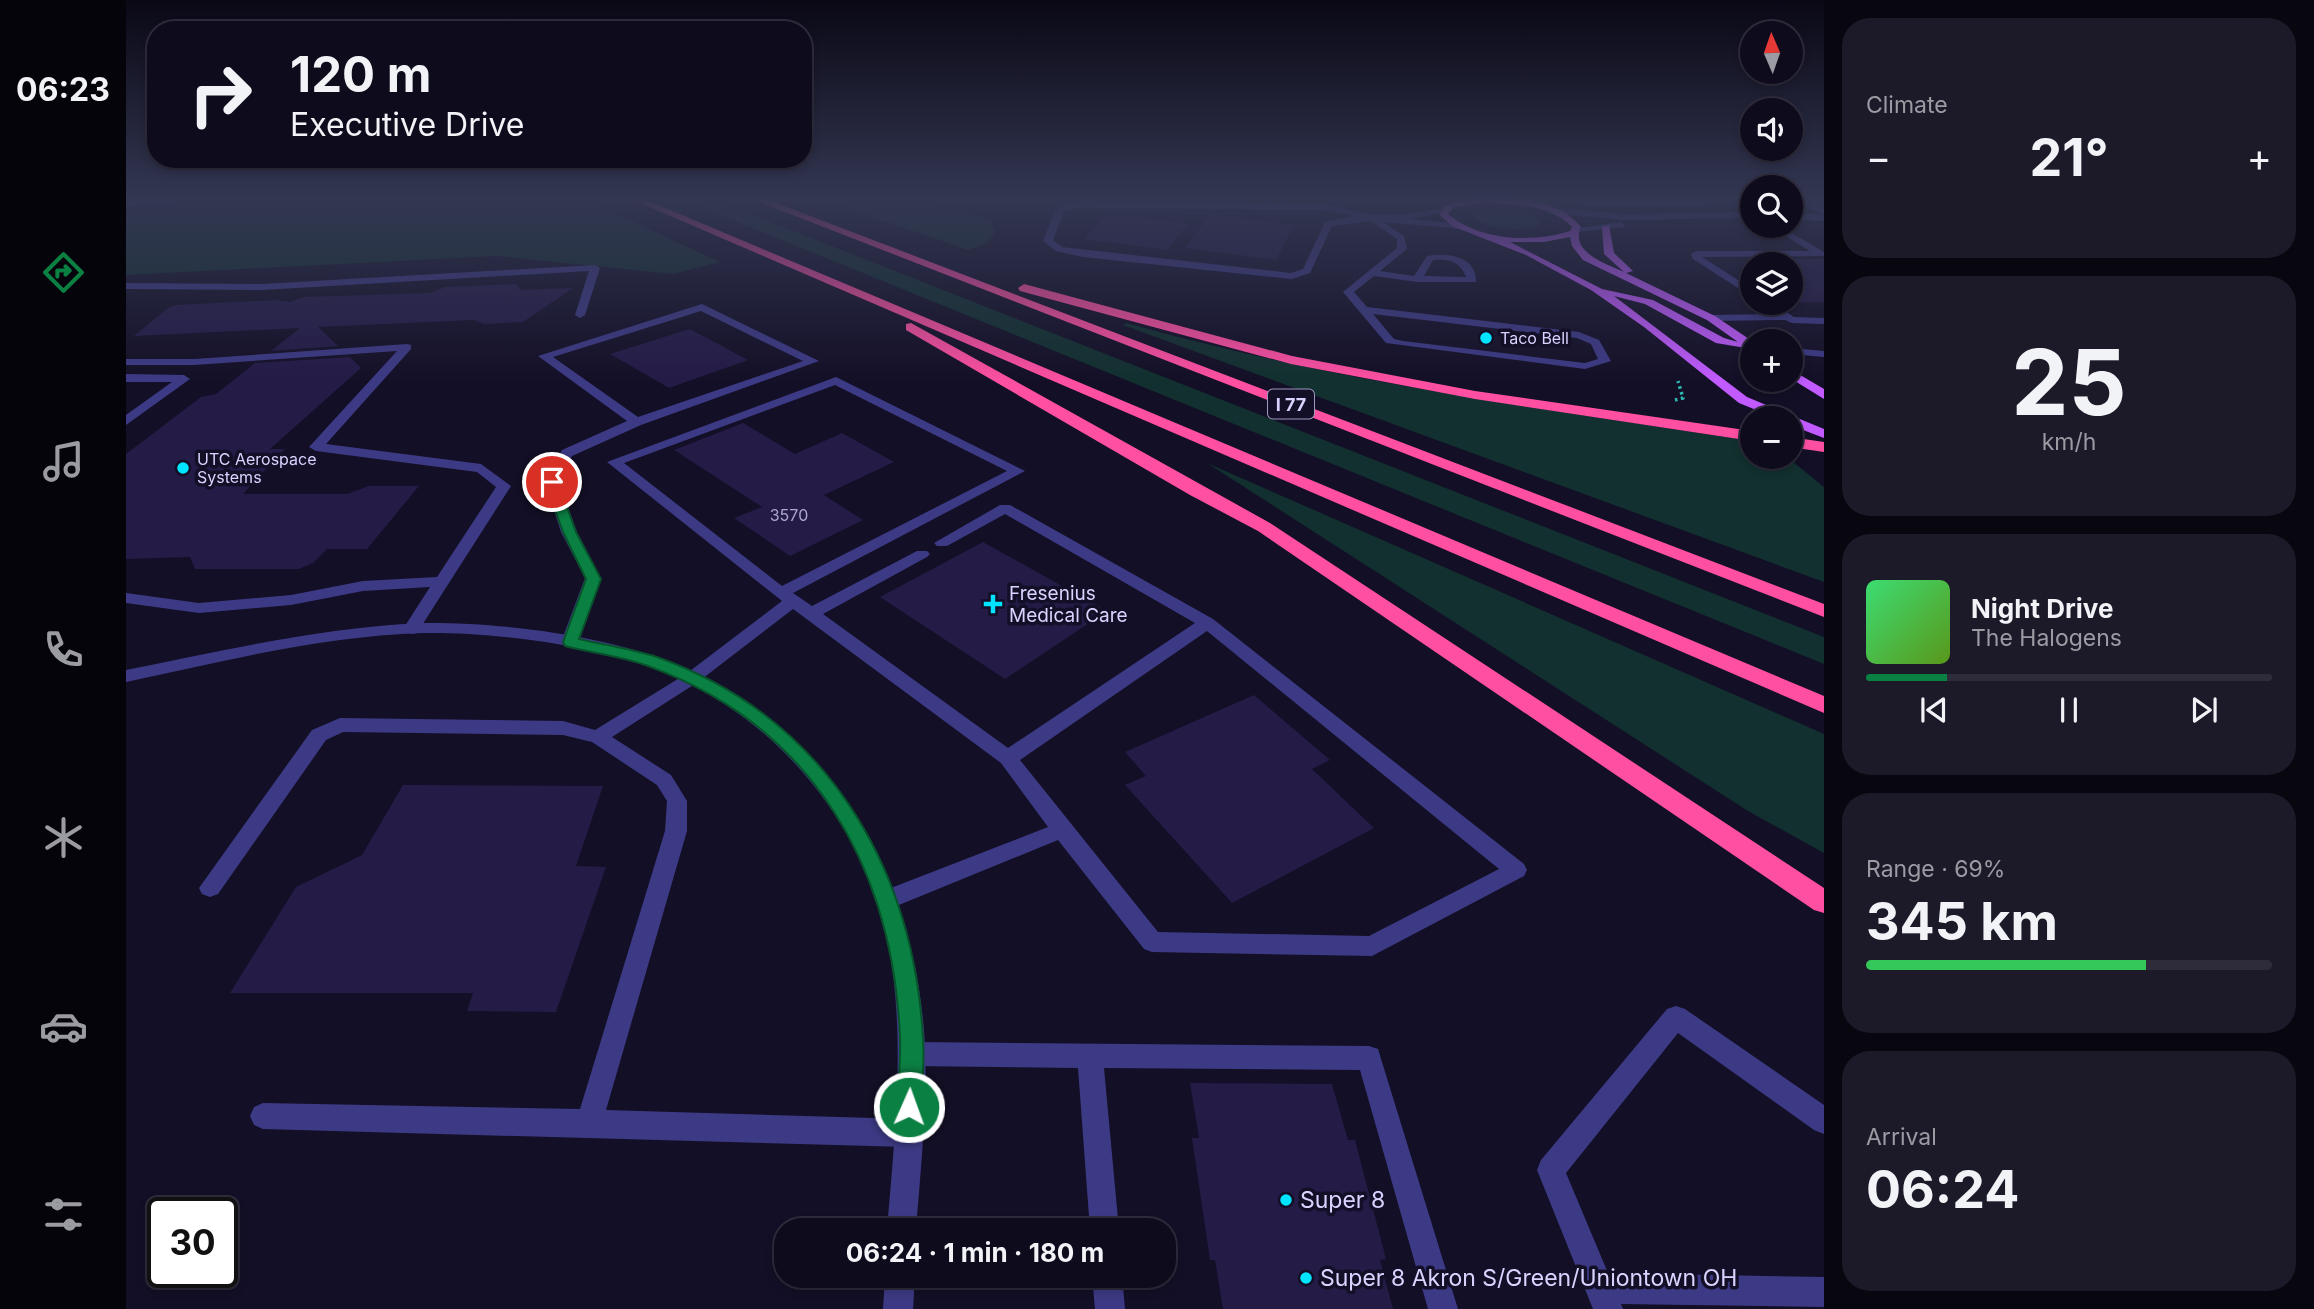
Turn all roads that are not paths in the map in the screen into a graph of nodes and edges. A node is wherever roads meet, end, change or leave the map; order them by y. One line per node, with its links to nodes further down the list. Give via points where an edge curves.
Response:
1 (780, 260): 19 (highway)
2 (918, 260): 47 (highway, I 77)
3 (928, 260): 38 (highway, via 1291,360 1475,395)
4 (1141, 260): 5 (street, via 1292,276 1307,271)
5 (1312, 260)
6 (1387, 260): 13 (street)
7 (1429, 260): 14 (street)
8 (1462, 260): 14 (street, via 1472,280)
9 (1543, 260): 18 (main road)
10 (1591, 260): 16 (main road)
11 (1615, 260): 16 (main road)
12 (1700, 260): 17 (street)
13 (1371, 273): 14 (street); 20 (street, via 1348,292)
14 (1417, 279)
15 (126, 286): 21 (street, via 281,286 594,268)
16 (1647, 286): 24 (main road)
17 (1740, 286)
18 (1595, 288): 27 (main road, via 1649,302 1720,341); 34 (main road, via 1743,400)
19 (869, 298): 54 (highway); 60 (highway, via 939,345 1264,527)
20 (1363, 309): 20 (street, via 1390,341 1403,344 1585,366 1605,361 1595,342 1567,333)
21 (580, 315)
22 (1784, 315): 23 (street)
23 (1787, 317): 24 (street); 25 (street)
24 (1712, 318): 26 (main road)
25 (1824, 321)
26 (1740, 338)
27 (1740, 345)
28 (1803, 352): 29 (street)
29 (1824, 354)
30 (126, 362): 44 (street, via 194,362 407,347 316,447 481,467 503,486)
31 (126, 378): 35 (street, via 184,379)
32 (1803, 381): 33 (main road)
33 (1824, 395)
34 (1757, 406)
35 (126, 421)
36 (636, 422): 36 (street, via 768,376 813,361 702,307 544,356); 51 (street, via 567,453 552,482 569,532 593,579)
37 (1803, 425): 39 (main road)
38 (1740, 434)
39 (1824, 434)
40 (1803, 444): 41 (highway)
41 (1824, 447)
42 (942, 543): 49 (street, via 1005,508)
43 (922, 554): 48 (street)
44 (441, 582): 45 (street, via 363,586 291,600 199,608); 50 (street)
45 (126, 597)
46 (787, 597): 46 (street, via 806,580 1018,471 836,381 614,462); 48 (street); 53 (street)
47 (1824, 611)
48 (811, 614): 56 (street)
49 (1207, 624): 56 (street); 57 (street, via 1516,870 1372,946 1152,942)
50 (411, 629): 51 (street, via 485,629); 52 (street, via 293,642)
51 (570, 642): 53 (street, via 650,661)
52 (126, 676)
53 (692, 678): 55 (street); 59 (street, via 736,702 777,733 814,770 851,820)
54 (1824, 705)
55 (598, 737): 58 (street, via 564,728 340,725 318,735); 65 (street, via 664,780 677,801 677,811 676,831)
56 (1008, 758): 57 (street)
57 (1062, 830): 59 (street)
58 (210, 888)
59 (886, 900): 61 (street, via 902,953)
60 (1824, 902)
61 (911, 1054): 62 (street); 66 (street)
62 (1090, 1055): 68 (street); 75 (street, via 1369,1058)
63 (263, 1116): 65 (street)
64 (1824, 1121): 72 (street, via 1676,1017 1551,1170)
65 (589, 1123): 66 (street)
66 (908, 1133): 67 (street)
67 (903, 1218)
68 (1103, 1218)
69 (899, 1288): 73 (street)
70 (1108, 1288): 74 (street)
71 (1824, 1292): 72 (street)
72 (1605, 1298)
73 (898, 1309)
74 (1110, 1309)
75 (1443, 1309)

